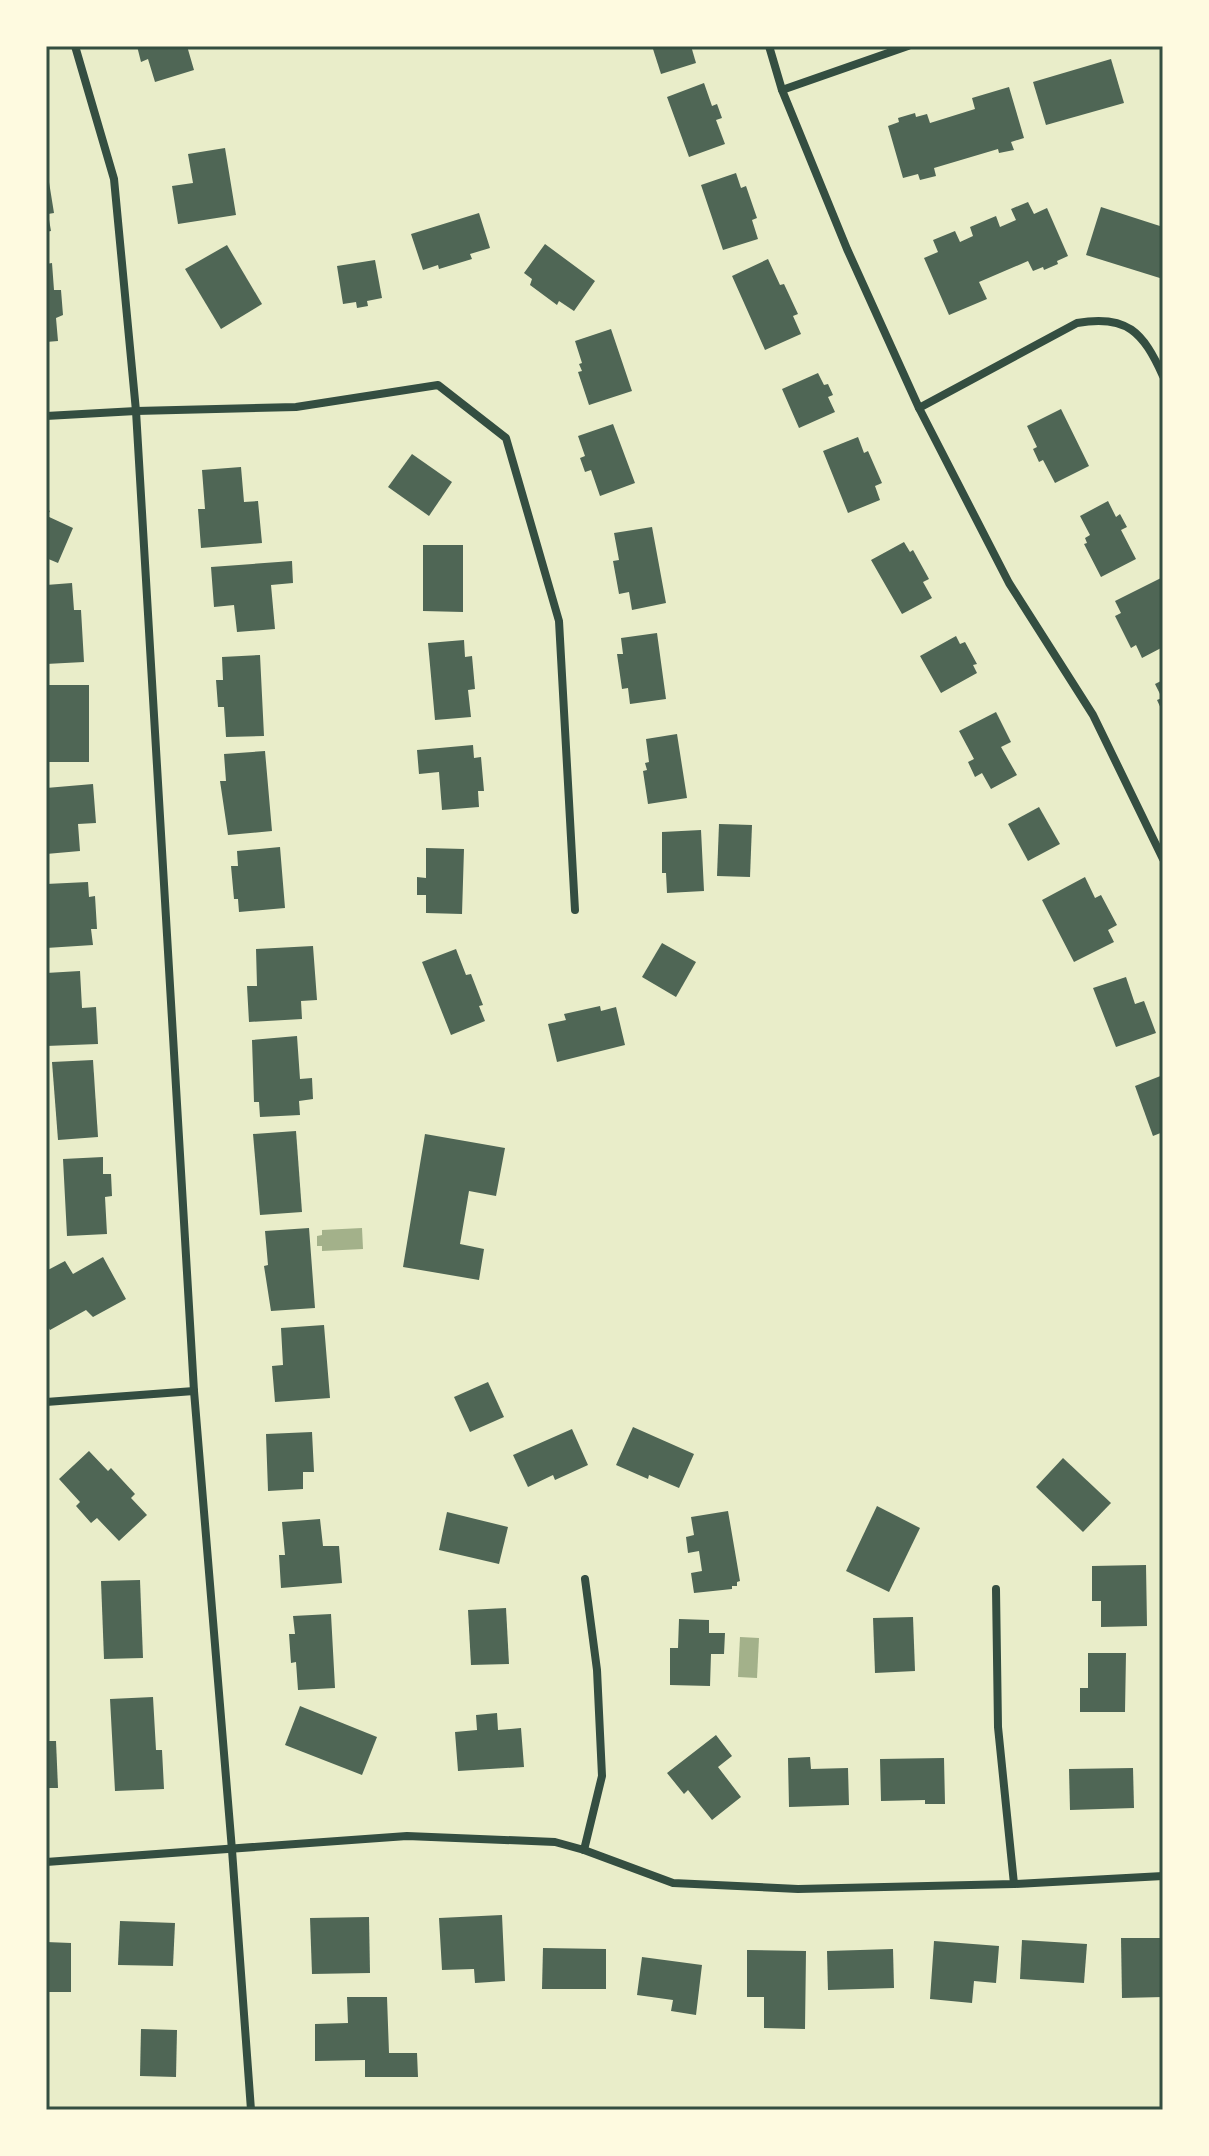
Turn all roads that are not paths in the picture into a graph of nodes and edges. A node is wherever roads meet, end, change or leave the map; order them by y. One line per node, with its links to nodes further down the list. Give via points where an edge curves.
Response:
1 (75, 46): 7 (street, via 114,179)
2 (769, 46): 4 (street)
3 (908, 46): 4 (street)
4 (782, 90): 6 (street)
5 (1163, 376): 6 (street, via 1150,347 1134,331 1097,319 1077,323)
6 (919, 408): 9 (street, via 1009,583 1093,715)
7 (136, 411): 8 (street); 10 (street, via 296,407 438,385 506,438 559,621); 11 (street)
8 (46, 416)
9 (1163, 859)
10 (575, 910)
11 (194, 1391): 12 (street); 15 (street)
12 (46, 1402)
13 (585, 1579): 16 (street, via 597,1670 602,1776)
14 (996, 1589): 19 (street, via 998,1727)
15 (232, 1850): 16 (street, via 407,1836 555,1842); 17 (street); 20 (street)
16 (584, 1850): 19 (street, via 673,1883 798,1889)
17 (46, 1862)
18 (1163, 1876): 19 (street)
19 (1014, 1884)
20 (251, 2110)

